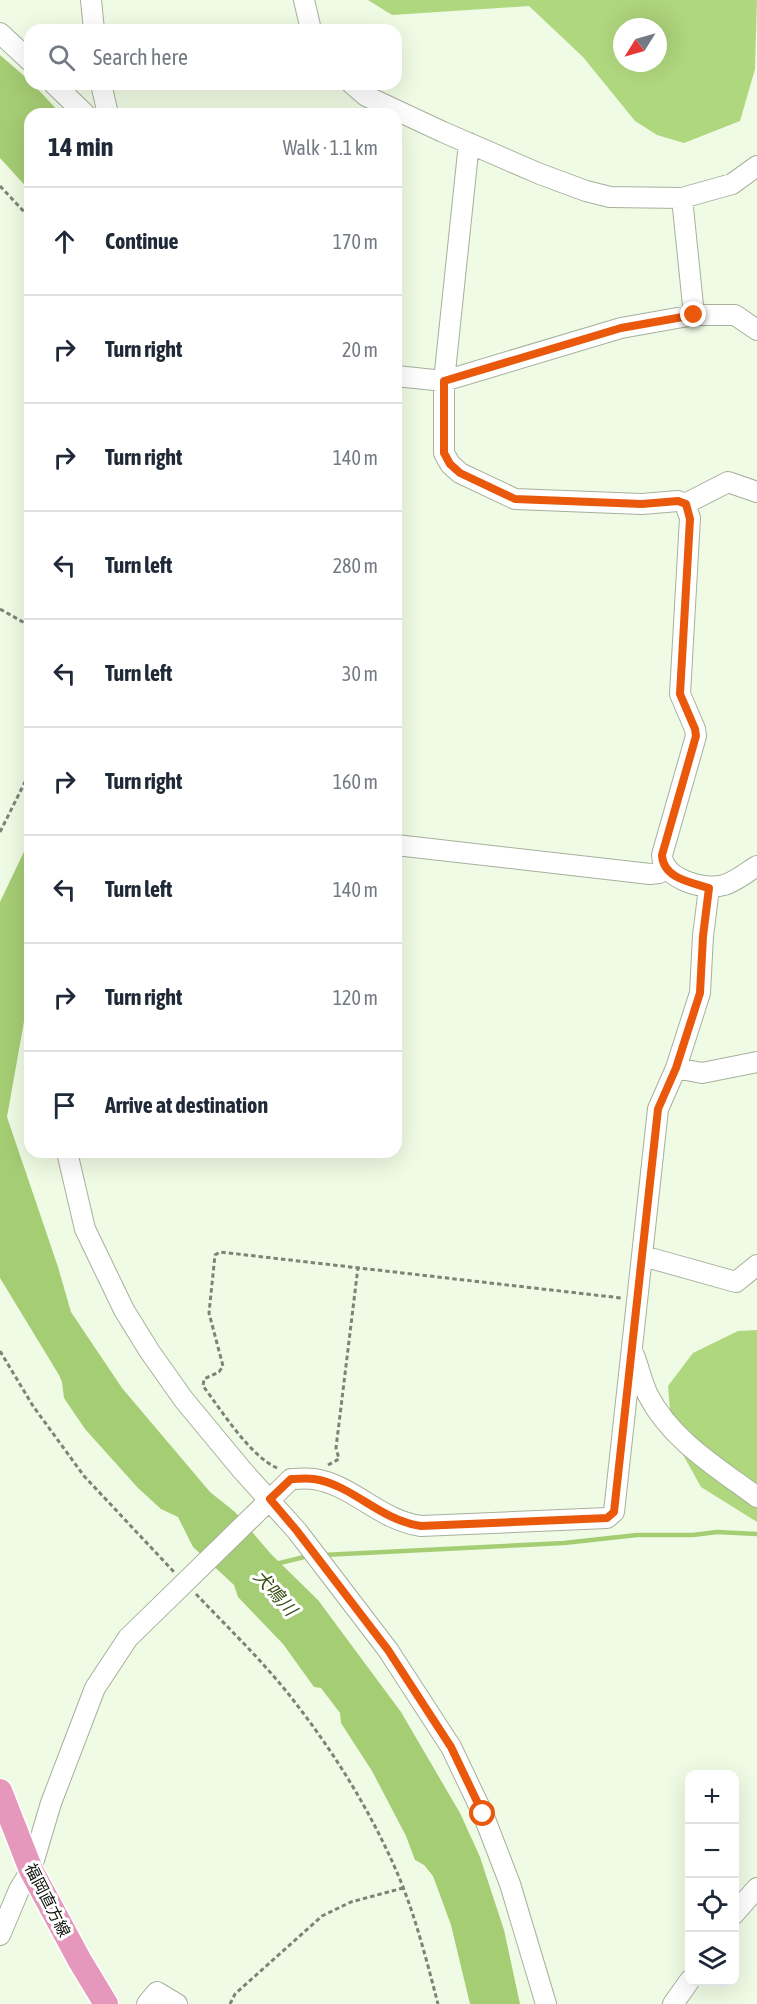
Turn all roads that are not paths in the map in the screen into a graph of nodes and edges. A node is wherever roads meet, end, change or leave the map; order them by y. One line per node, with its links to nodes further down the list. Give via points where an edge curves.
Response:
1 (91, 0): 3 (street)
2 (304, 0): 4 (street)
3 (93, 24)
4 (310, 24)
5 (0, 33): 6 (street)
6 (24, 55)
7 (60, 90): 10 (street)
8 (102, 90): 11 (street)
9 (359, 90): 12 (street)
10 (79, 108)
11 (107, 108)
12 (392, 108)
13 (402, 112): 14 (street)
14 (469, 143): 16 (street, via 586,191 610,197); 20 (street)
15 (757, 166): 16 (street, via 732,184)
16 (682, 198): 17 (street)
17 (694, 315): 18 (street, via 735,315); 20 (street, via 621,328)
18 (757, 330)
19 (402, 377): 20 (street)
20 (444, 381): 22 (street, via 444,453 460,473 515,499)
21 (757, 492): 22 (street, via 728,482)
22 (686, 504): 25 (street, via 690,519 680,694 696,736 662,855)
23 (402, 845): 25 (street, via 650,874)
24 (757, 866): 26 (street, via 725,885)
25 (667, 870): 26 (street, via 675,877)
26 (709, 888): 28 (street, via 700,993)
27 (757, 1062): 28 (street, via 702,1073)
28 (676, 1068): 30 (street, via 658,1109)
29 (68, 1158): 34 (street, via 85,1229 124,1310 184,1400)
30 (643, 1256): 31 (street, via 736,1282); 32 (street)
31 (757, 1265)
32 (632, 1350): 33 (street, via 648,1395 672,1429); 34 (street, via 617,1492 614,1512 607,1518 421,1526 394,1519 332,1484 313,1479 291,1479)
33 (757, 1497)
34 (270, 1499): 36 (street, via 129,1638 95,1688 51,1803); 44 (street, via 388,1650 451,1747 510,1884)
35 (0, 1791): 36 (main road, 福岡直方線)
36 (32, 1870): 39 (street); 41 (main road, 福岡直方線)
37 (757, 1888): 38 (street)
38 (739, 1909)
39 (0, 1935)
40 (686, 1986): 45 (street)
41 (106, 2004)
42 (147, 2004): 43 (street, via 157,1992)
43 (177, 2004)
44 (546, 2004)
45 (674, 2004)

